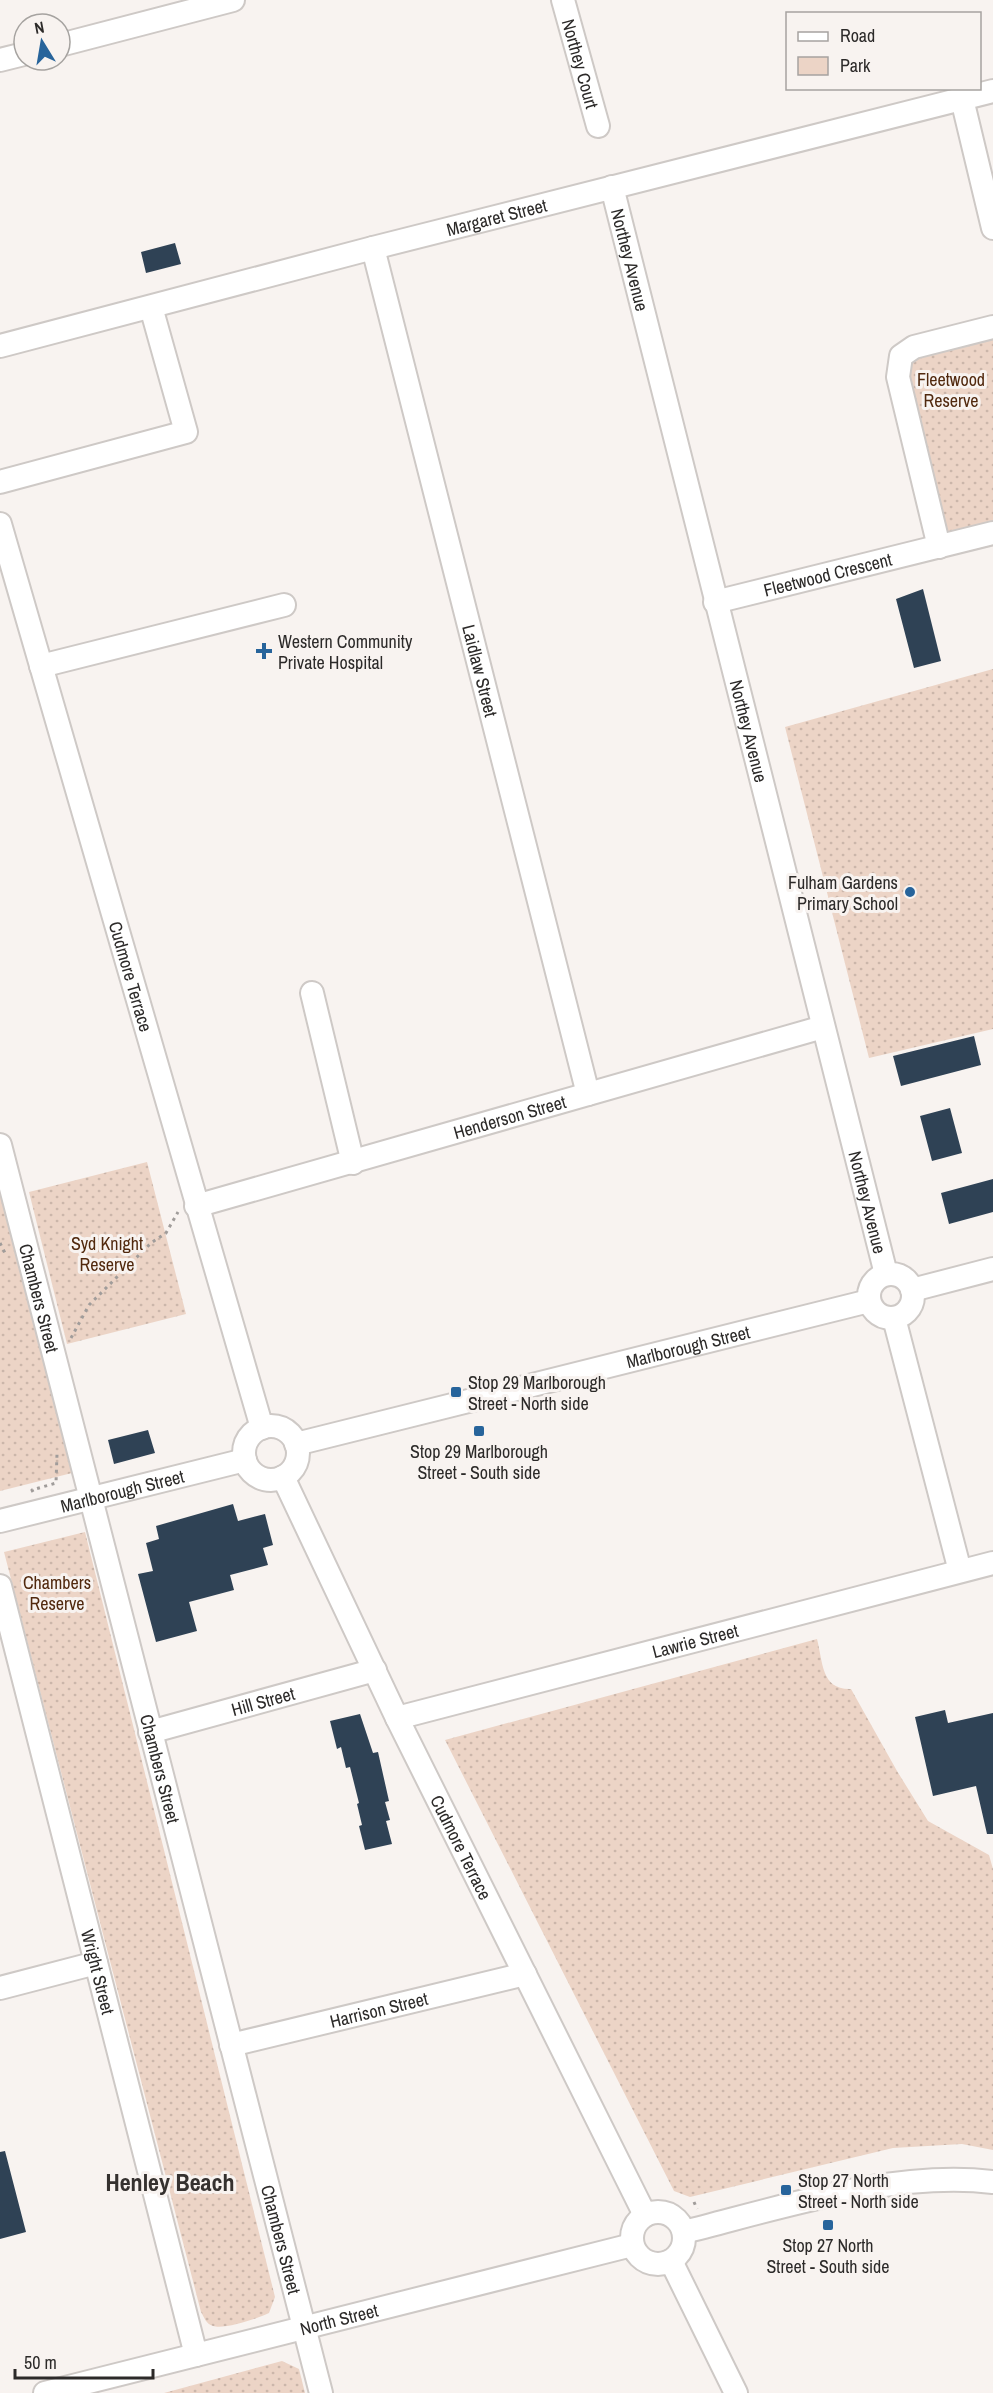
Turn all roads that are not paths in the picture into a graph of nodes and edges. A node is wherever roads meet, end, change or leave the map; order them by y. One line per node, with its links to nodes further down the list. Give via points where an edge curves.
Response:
1 (233, 0): 3 (street)
2 (563, 0): 6 (street, Northey Court)
3 (72, 42)
4 (993, 91): 5 (street, Margaret Street)
5 (962, 99): 7 (street, Margaret Street); 8 (street)
6 (598, 126)
7 (612, 187): 9 (street, Margaret Street); 17 (street, Northey Avenue)
8 (993, 228)
9 (373, 248): 10 (street, Margaret Street); 22 (street, Laidlaw Street)
10 (151, 307): 12 (street, Margaret Street); 13 (street, via 186,432)
11 (993, 327): 16 (street, via 914,347 901,356 898,377)
12 (0, 346)
13 (0, 482)
14 (0, 524): 19 (street, Cudmore Terrace)
15 (993, 533): 16 (street, Fleetwood Crescent)
16 (939, 547): 17 (street, Fleetwood Crescent)
17 (715, 602): 21 (street, Northey Avenue)
18 (284, 605): 19 (street)
19 (41, 666): 25 (street, Cudmore Terrace)
20 (312, 993): 24 (street)
21 (823, 1027): 22 (street, Henderson Street); 27 (street, Northey Avenue)
22 (588, 1094): 24 (street, Henderson Street)
23 (0, 1144): 35 (street, Chambers Street)
24 (353, 1163): 25 (street, Henderson Street)
25 (196, 1206): 31 (street, Cudmore Terrace)
26 (993, 1269): 28 (street)
27 (886, 1274): 28 (street, via 905,1279); 29 (street, via 873,1282)
28 (912, 1290): 30 (street, via 912,1305)
29 (869, 1301): 30 (street, via 877,1314); 32 (street, Marlborough Street)
30 (894, 1318): 38 (street)
31 (262, 1428): 32 (street, via 279,1428); 33 (street, via 249,1438 244,1448)
32 (296, 1444): 34 (street, via 296,1462)
33 (245, 1460): 34 (street, via 256,1475 266,1479); 35 (street, Marlborough Street)
34 (282, 1477): 40 (street, Cudmore Terrace)
35 (91, 1499): 36 (street, Marlborough Street); 42 (street, Chambers Street)
36 (0, 1521)
37 (993, 1563): 38 (street, Lawrie Street)
38 (960, 1571): 41 (street, Lawrie Street)
39 (0, 1586): 43 (street, Wright Street)
40 (375, 1670): 41 (street, Cudmore Terrace); 42 (street, Hill Street)
41 (397, 1718): 44 (street, Cudmore Terrace)
42 (150, 1732): 46 (street, Chambers Street)
43 (96, 1963): 45 (street); 53 (street, Wright Street)
44 (525, 1974): 46 (street, Harrison Street); 48 (street, Cudmore Terrace)
45 (0, 1988)
46 (231, 2045): 52 (street, Chambers Street)
47 (993, 2182): 49 (street, via 893,2183)
48 (645, 2215): 49 (street, via 654,2211 669,2213); 50 (street, via 634,2226)
49 (684, 2232): 51 (street, via 682,2250)
50 (632, 2245): 51 (street, via 647,2262); 52 (street, North Street)
51 (671, 2261): 56 (street)
52 (304, 2328): 53 (street, North Street); 55 (street, Chambers Street)
53 (196, 2355): 54 (street, North Street)
54 (45, 2393)
55 (321, 2393)
56 (736, 2393)

